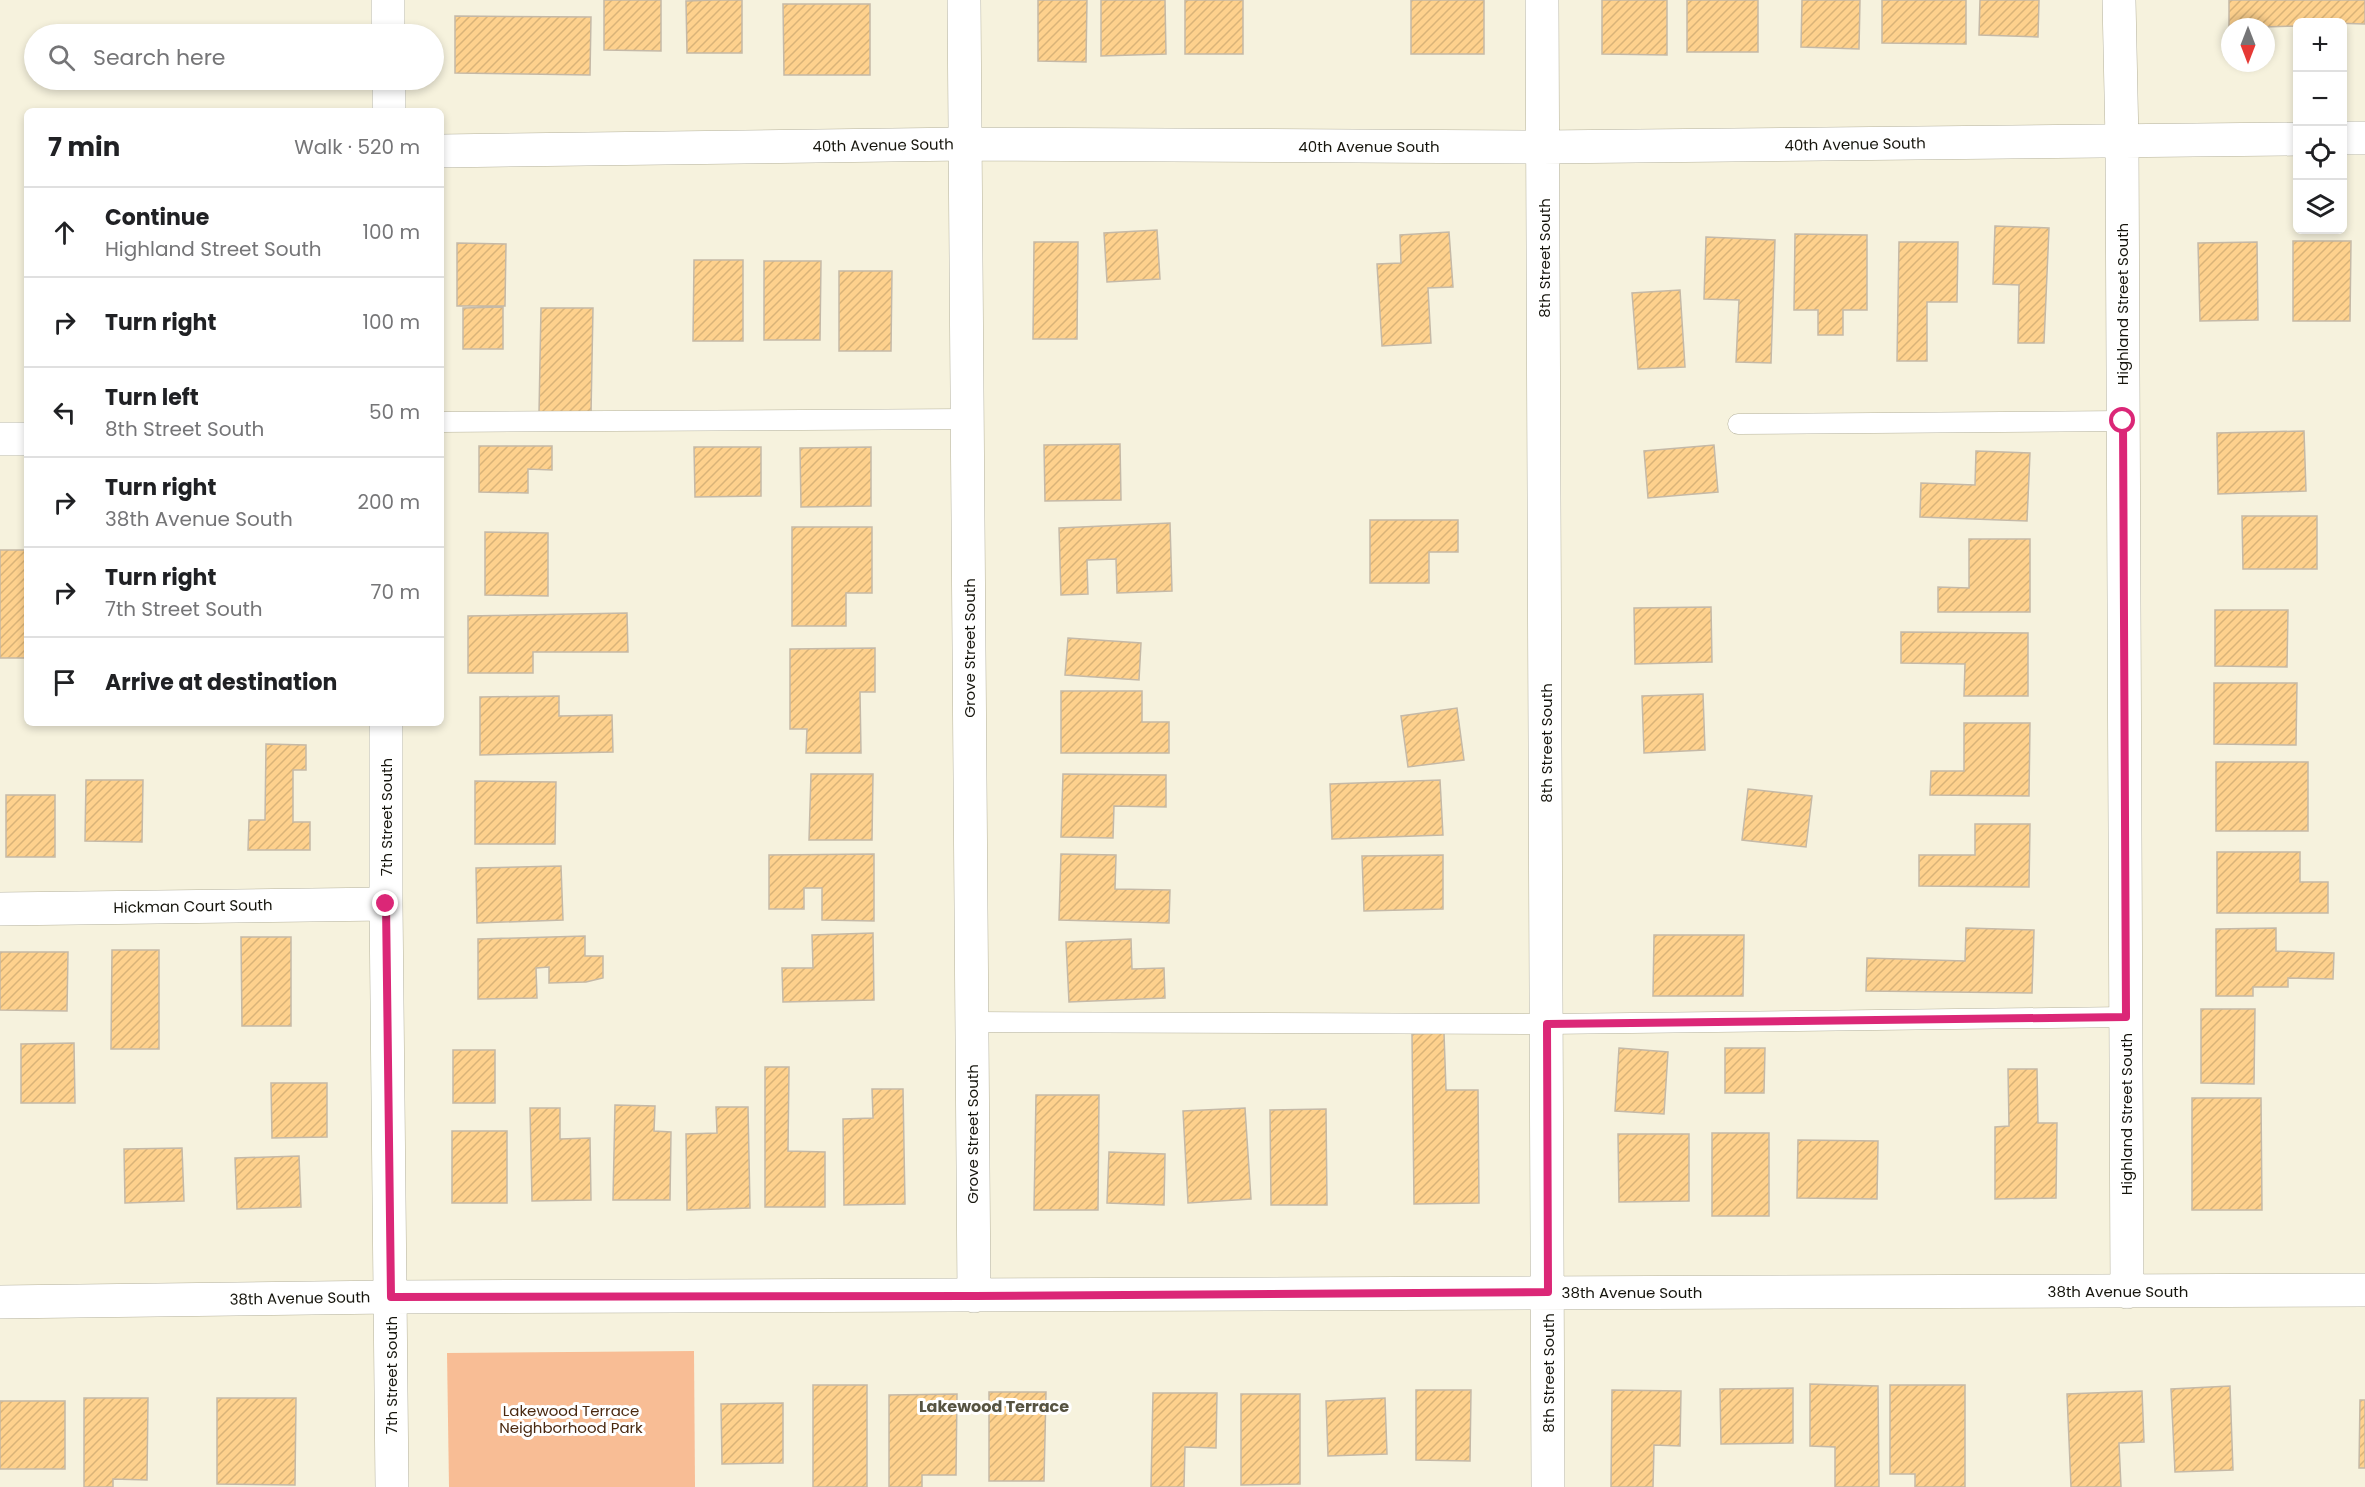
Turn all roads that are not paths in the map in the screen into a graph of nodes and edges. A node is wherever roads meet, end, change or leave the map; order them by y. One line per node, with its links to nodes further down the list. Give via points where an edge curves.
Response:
1 (388, 0): 5 (street)
2 (964, 0): 12 (street, Grove Street South)
3 (1542, 0): 13 (street, 8th Street South)
4 (2119, 0): 11 (street, Highland Street South)
5 (388, 24)
6 (389, 90): 7 (street)
7 (389, 108)
8 (2347, 138): 9 (street)
9 (2365, 138)
10 (2293, 139): 11 (street, 40th Avenue South)
11 (2122, 141): 13 (street, 40th Avenue South); 16 (street, Highland Street South)
12 (965, 144): 13 (street, 40th Avenue South); 14 (street, 40th Avenue South); 15 (street, Grove Street South)
13 (1543, 147): 26 (street, 8th Street South)
14 (444, 151)
15 (967, 419): 17 (lane); 25 (street, Grove Street South)
16 (2123, 421): 18 (lane); 24 (street, Highland Street South)
17 (444, 422)
18 (1738, 424)
19 (0, 439): 20 (street)
20 (24, 439)
21 (386, 726): 22 (street, 7th Street South)
22 (386, 904): 23 (street, Hickman Court South); 31 (street, 7th Street South)
23 (0, 909)
24 (2126, 1017): 26 (lane); 29 (street, Highland Street South)
25 (972, 1022): 26 (lane); 30 (street, Grove Street South)
26 (1547, 1024): 28 (street, 8th Street South)
27 (2365, 1290): 29 (street, 38th Avenue South)
28 (1548, 1292): 29 (street, 38th Avenue South); 30 (street, 38th Avenue South); 34 (street, 8th Street South)
29 (2127, 1292)
30 (974, 1296): 31 (street, 38th Avenue South)
31 (391, 1297): 32 (street, 38th Avenue South); 33 (street, 7th Street South)
32 (0, 1302)
33 (392, 1487)
34 (1548, 1487)

